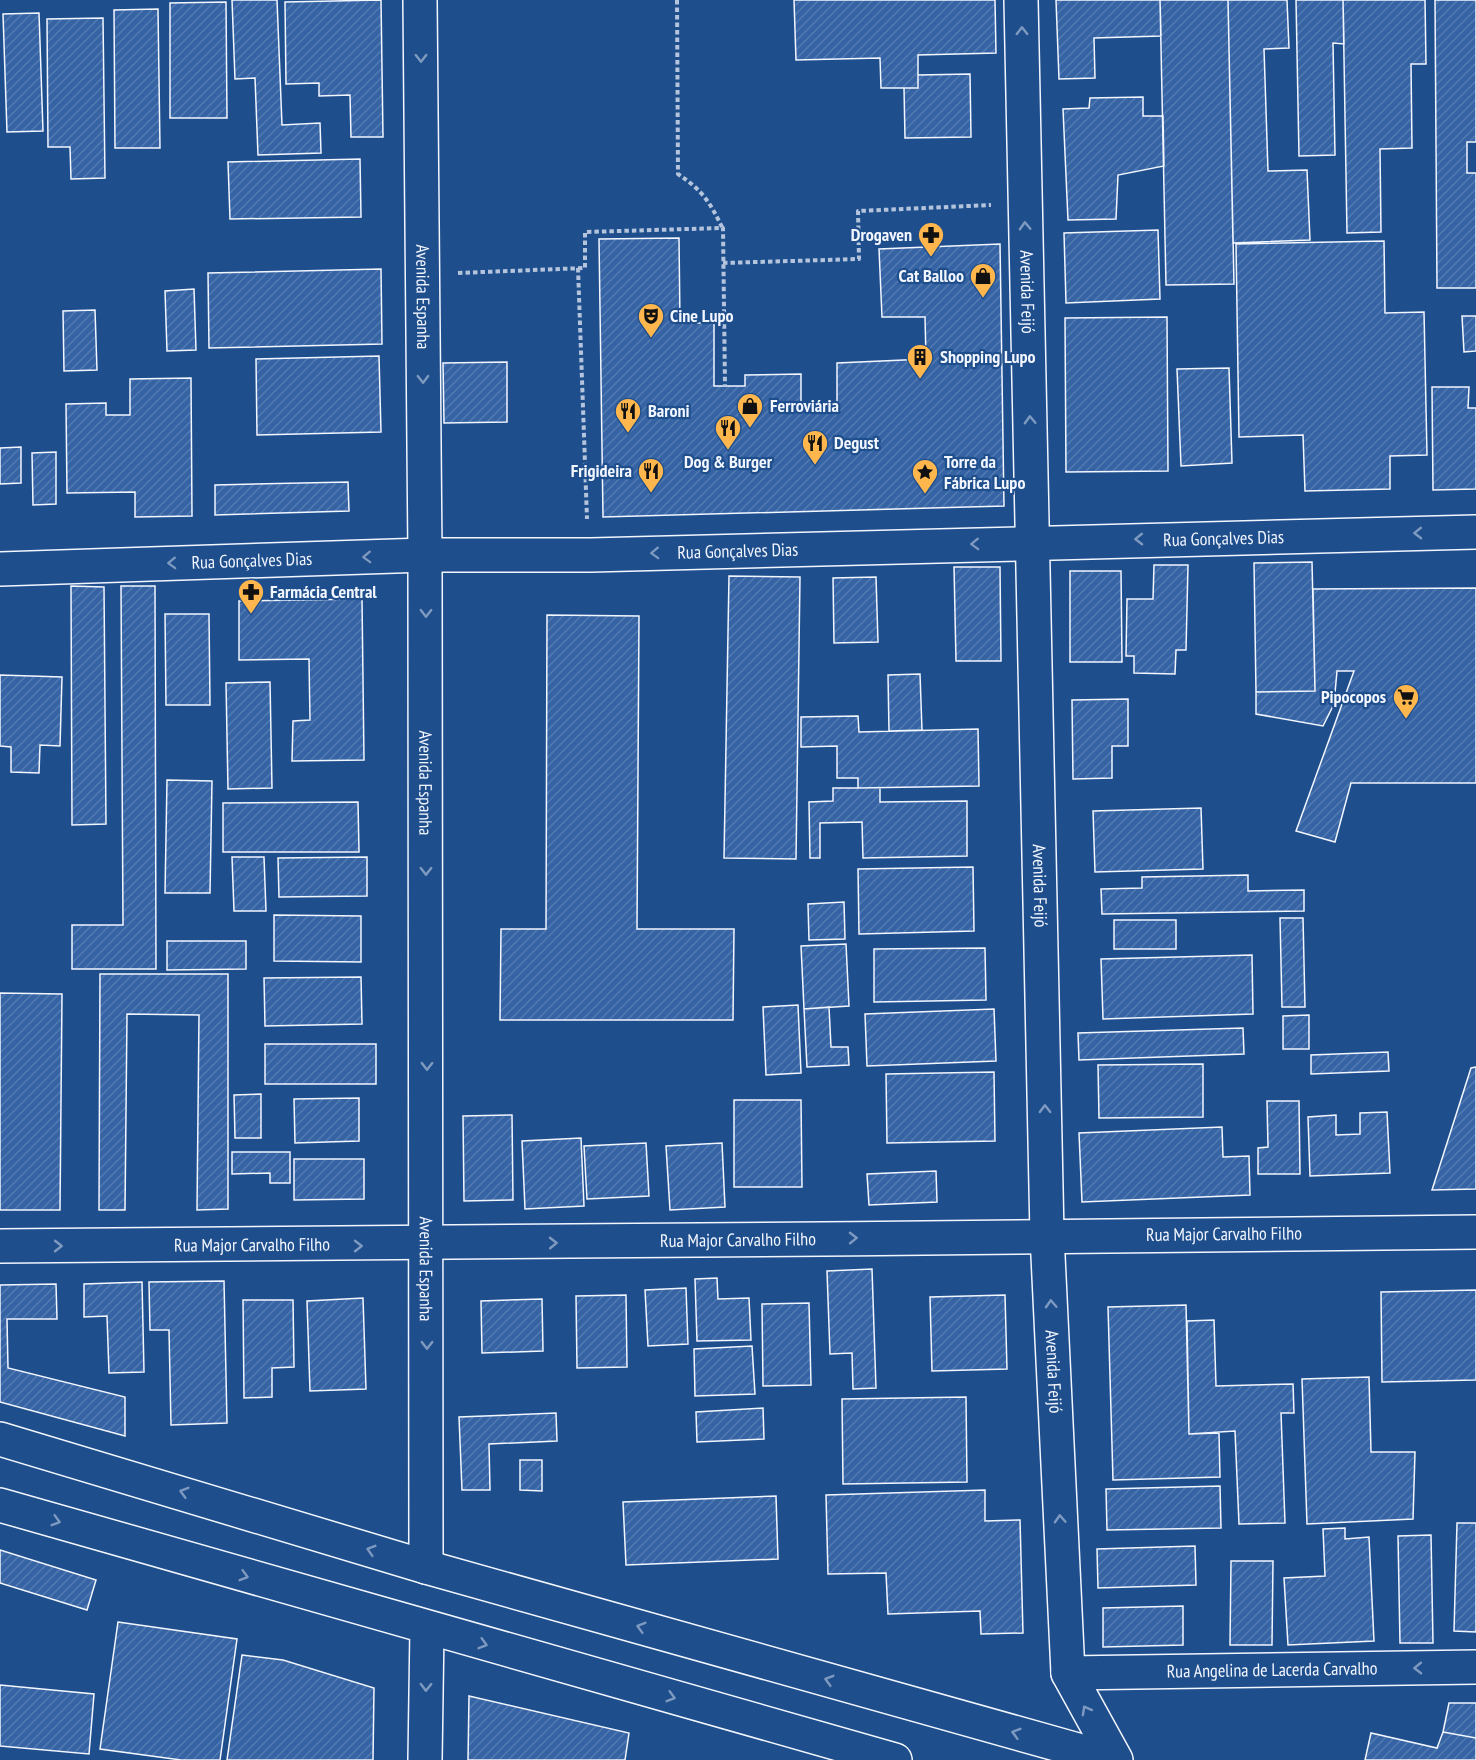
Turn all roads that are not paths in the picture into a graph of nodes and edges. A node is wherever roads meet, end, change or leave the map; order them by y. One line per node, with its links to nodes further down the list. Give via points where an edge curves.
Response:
1 (420, 0): 5 (street, Avenida Espanha, one-way to 5)
2 (1021, 0): 4 (street, Avenida Feijó, one-way to 2)
3 (1476, 532): 4 (street, Rua Gonçalves Dias, one-way to 4)
4 (1034, 542): 5 (street, Rua Gonçalves Dias, one-way to 5, via 591,555); 8 (street, Avenida Feijó, one-way to 4)
5 (425, 555): 6 (street, Rua Gonçalves Dias, one-way to 6); 10 (street, Avenida Espanha, one-way to 10)
6 (0, 569)
7 (1476, 1233): 8 (street, Rua Major Carvalho Filho)
8 (1047, 1235): 10 (street, Rua Major Carvalho Filho, one-way to 8); 16 (street, Avenida Feijó, one-way to 8)
9 (0, 1246): 10 (street, Rua Major Carvalho Filho, one-way to 10)
10 (427, 1246): 13 (street, Avenida Espanha, one-way to 13)
11 (0, 1439): 13 (street, one-way to 11)
12 (0, 1505): 14 (street, one-way to 14)
13 (426, 1567): 19 (street, one-way to 13)
14 (427, 1628): 17 (street, one-way to 17); 18 (street, one-way to 18)
15 (1476, 1667): 16 (street, Rua Angelina de Lacerda Carvalho, one-way to 16)
16 (1068, 1673): 19 (street, Avenida Feijó, one-way to 16)
17 (424, 1760)
18 (894, 1760)
19 (1115, 1760)

